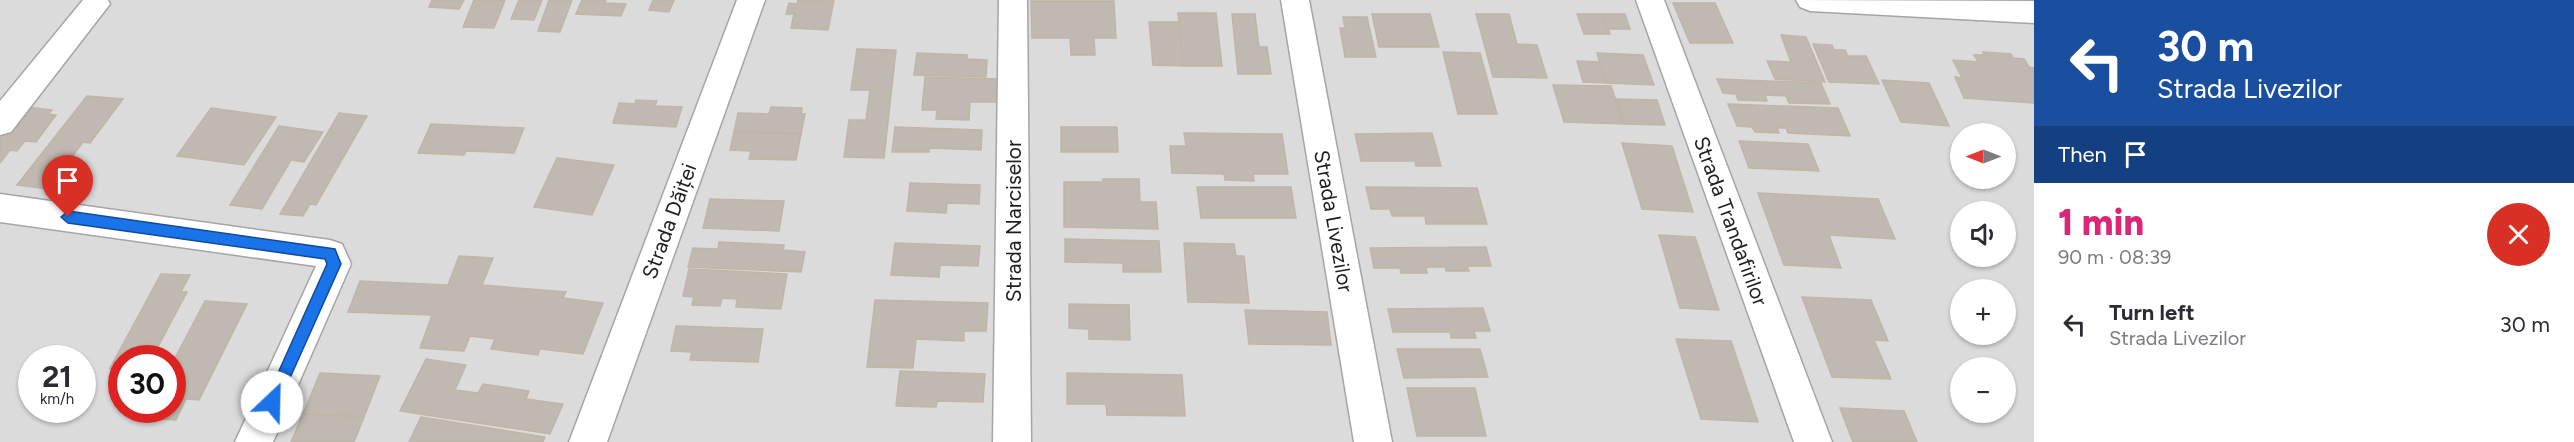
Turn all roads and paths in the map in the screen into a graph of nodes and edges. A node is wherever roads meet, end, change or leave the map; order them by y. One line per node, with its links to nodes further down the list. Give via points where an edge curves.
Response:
1 (751, 0): 11 (street, Strada Dăiței)
2 (1013, 0): 12 (street, Strada Narciselor)
3 (1295, 0): 13 (street, Strada Livezilor)
4 (1650, 0): 14 (street, Strada Trandafirilor)
5 (1810, 0): 7 (street)
6 (96, 4): 8 (street)
7 (2034, 12)
8 (0, 123)
9 (0, 208): 10 (street, via 330,254 334,264)
10 (254, 442)
11 (588, 442)
12 (1012, 442)
13 (1373, 442)
14 (1813, 442)

